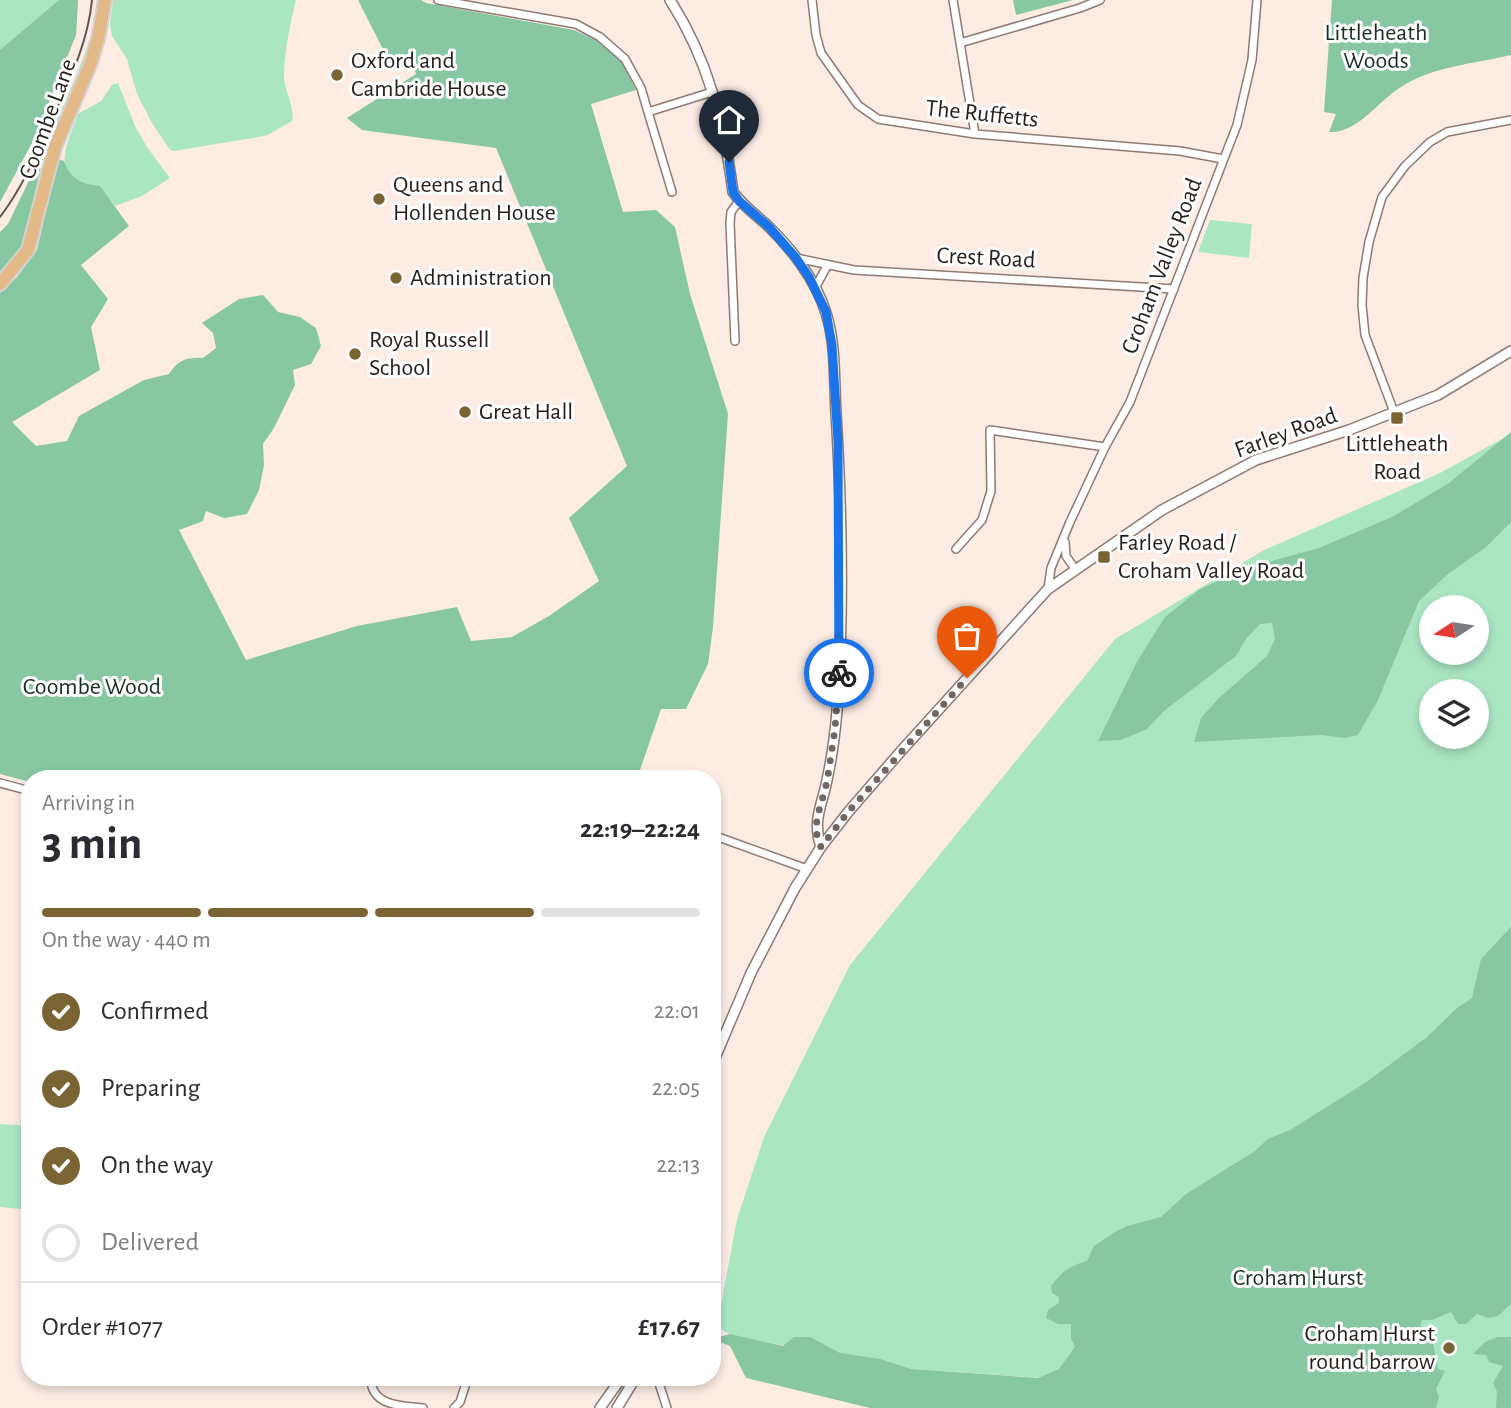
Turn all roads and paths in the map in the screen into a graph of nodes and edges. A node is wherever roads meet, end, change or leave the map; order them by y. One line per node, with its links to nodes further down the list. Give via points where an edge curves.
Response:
1 (105, 0): 18 (main road, Coombe Lane, via 90,65 55,147 28,250)
2 (438, 0): 10 (street, via 576,24 625,59)
3 (670, 0): 9 (street, via 694,42)
4 (812, 0): 12 (street, The Ruffetts, via 821,53 868,114 889,122)
5 (953, 0): 8 (street)
6 (1100, 0): 8 (street)
7 (1257, 0): 13 (street, Croham Valley Road, via 1246,90)
8 (960, 43): 12 (street)
9 (712, 92): 10 (street); 15 (street, via 723,126 733,192)
10 (648, 112): 14 (street)
11 (1511, 120): 23 (street, via 1447,132 1430,142 1382,197 1369,242 1362,305 1365,335)
12 (975, 134): 13 (street, The Ruffetts, via 1180,151)
13 (1223, 159): 20 (street, Croham Valley Road)
14 (672, 192)
15 (739, 201): 16 (street); 21 (street, via 730,223)
16 (796, 258): 17 (street, Crest Road); 19 (street)
17 (827, 266): 19 (street); 20 (street, Crest Road)
18 (0, 284)
19 (814, 288): 32 (street, via 826,312 832,345 840,535 839,674 827,782 817,818)
20 (1174, 289): 24 (street, Croham Valley Road, via 1130,402)
21 (735, 341)
22 (1511, 351): 23 (street, Farley Road, via 1438,395)
23 (1394, 412): 27 (street, Farley Road, via 1256,460 1162,510)
24 (1105, 447): 25 (street, Croham Valley Road); 26 (street, via 990,430 991,491 982,520)
25 (1066, 534): 27 (street, via 1065,551); 28 (street, Croham Valley Road, via 1051,568)
26 (956, 549)
27 (1075, 569): 28 (street, Farley Road)
28 (1048, 589): 32 (street, Croham Valley Road)
29 (0, 783): 30 (street)
30 (21, 789)
31 (721, 838): 33 (street)
32 (821, 847): 33 (street, Croham Valley Road)
33 (807, 869): 34 (street, Croham Valley Road, via 751,974)
34 (721, 1044)
35 (372, 1386): 40 (street, via 379,1400)
36 (465, 1386): 41 (street)
37 (616, 1386): 42 (street)
38 (630, 1386): 43 (street)
39 (660, 1386): 44 (street)
40 (423, 1408)
41 (454, 1408)
42 (600, 1408)
43 (617, 1408)
44 (667, 1408)

